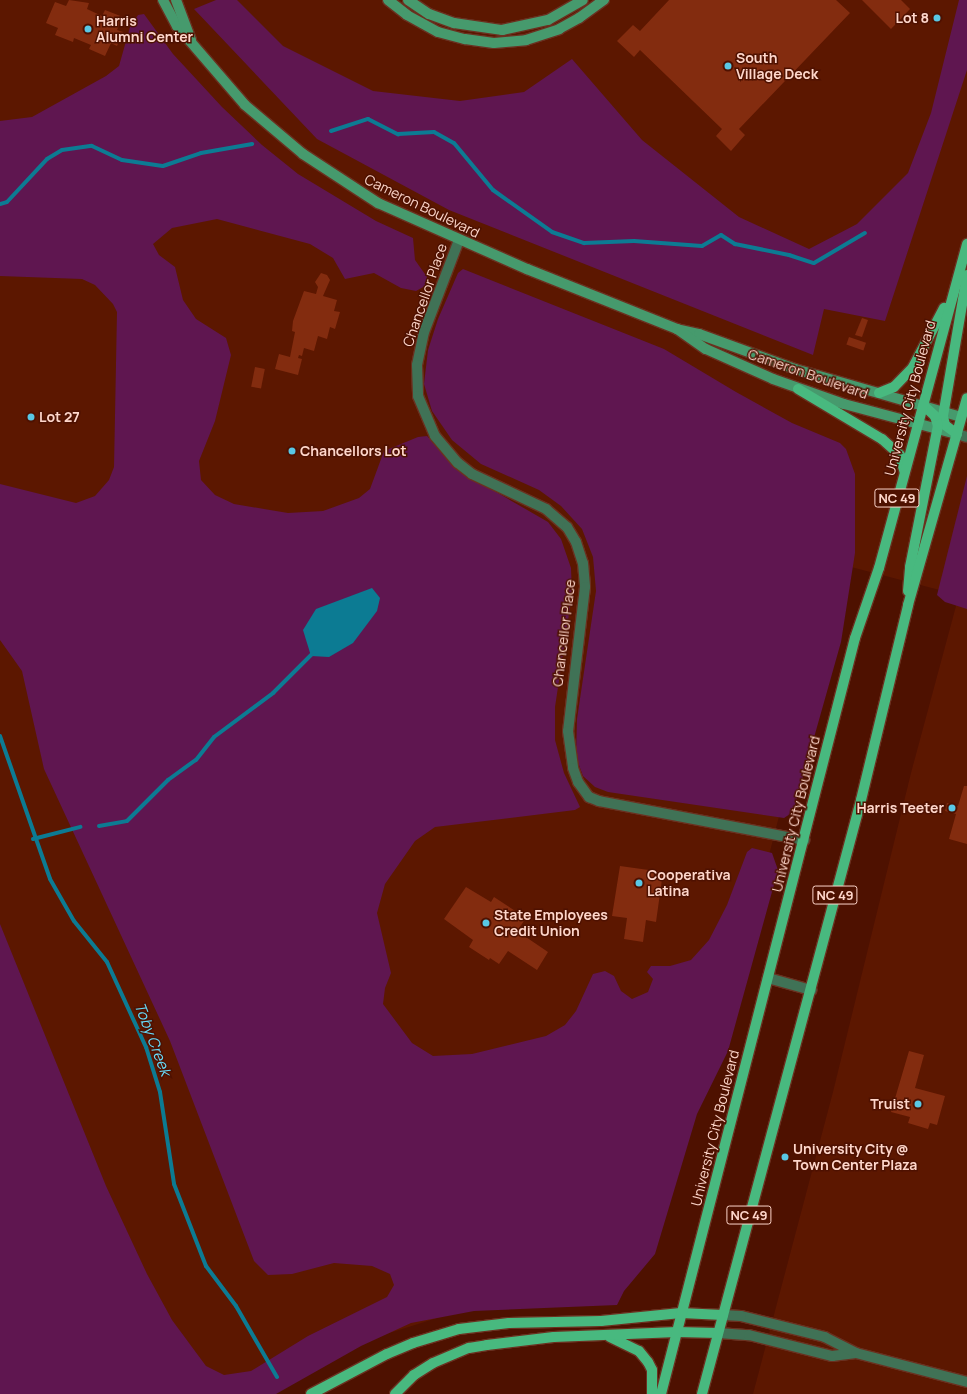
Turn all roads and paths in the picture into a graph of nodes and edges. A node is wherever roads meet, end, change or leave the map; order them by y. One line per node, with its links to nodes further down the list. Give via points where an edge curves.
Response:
1 (163, 0): 7 (street, Cameron Boulevard, via 177,26)
2 (176, 0): 7 (street, Cameron Boulevard)
3 (388, 0): 6 (street, via 407,15 438,32 465,40 494,43 526,40 559,29)
4 (408, 0): 5 (street, via 430,14 454,24 502,30 548,20)
5 (584, 0)
6 (604, 0)
7 (194, 47): 8 (street, Cameron Boulevard, via 245,105 303,154 372,200)
8 (459, 240): 11 (street, Cameron Boulevard); 24 (street, Chancellor Place, via 424,332 417,365 418,396 432,432 458,463 472,474 546,509 567,527 576,542 583,563 585,587 568,731 573,768 578,782 589,796 599,801)
9 (967, 244): 10 (main road, University City Boulevard / NC 49)
10 (962, 276): 13 (main road, via 914,366 894,387); 15 (main road, University City Boulevard / NC 49); 16 (main road)
11 (677, 329): 12 (street, Cameron Boulevard, via 706,349); 13 (street, Cameron Boulevard, via 694,332 795,369)
12 (798, 388): 18 (street, Cameron Boulevard); 22 (main road, NC 49, via 867,429 893,448 903,462)
13 (879, 393): 15 (street, Cameron Boulevard)
14 (967, 398): 17 (main road, NC 49)
15 (923, 405): 16 (street, Cameron Boulevard); 18 (main road, University City Boulevard / NC 49); 19 (main road, via 935,416)
16 (944, 411): 17 (street, Cameron Boulevard); 20 (main road, via 945,425)
17 (964, 418): 20 (main road, NC 49)
18 (918, 424): 19 (street, Cameron Boulevard); 22 (main road, University City Boulevard / NC 49)
19 (938, 430): 20 (street, Cameron Boulevard); 23 (main road, via 910,567)
20 (956, 434): 21 (street); 23 (main road, NC 49)
21 (967, 437)
22 (903, 477): 24 (main road, University City Boulevard / NC 49, via 878,568 855,638)
23 (908, 605): 26 (main road, NC 49, via 861,800)
24 (804, 840): 25 (main road, University City Boulevard / NC 49)
25 (768, 978): 26 (street); 27 (main road, University City Boulevard / NC 49)
26 (811, 990): 28 (main road, NC 49)
27 (681, 1313): 28 (main road); 29 (main road, University City Boulevard / NC 49); 34 (main road, via 601,1321 509,1322 460,1329 387,1354)
28 (723, 1315): 30 (main road, NC 49); 32 (street, via 741,1316 825,1337)
29 (677, 1332): 30 (main road); 31 (main road); 37 (main road, University City Boulevard / NC 49)
30 (718, 1333): 32 (street, via 749,1334 832,1356); 38 (main road, NC 49)
31 (606, 1336): 35 (main road, via 554,1337 469,1348 433,1363 414,1375); 36 (main road, via 640,1351 652,1370)
32 (856, 1353): 33 (street)
33 (967, 1382)
34 (311, 1394)
35 (395, 1394)
36 (652, 1394)
37 (660, 1394)
38 (702, 1394)

